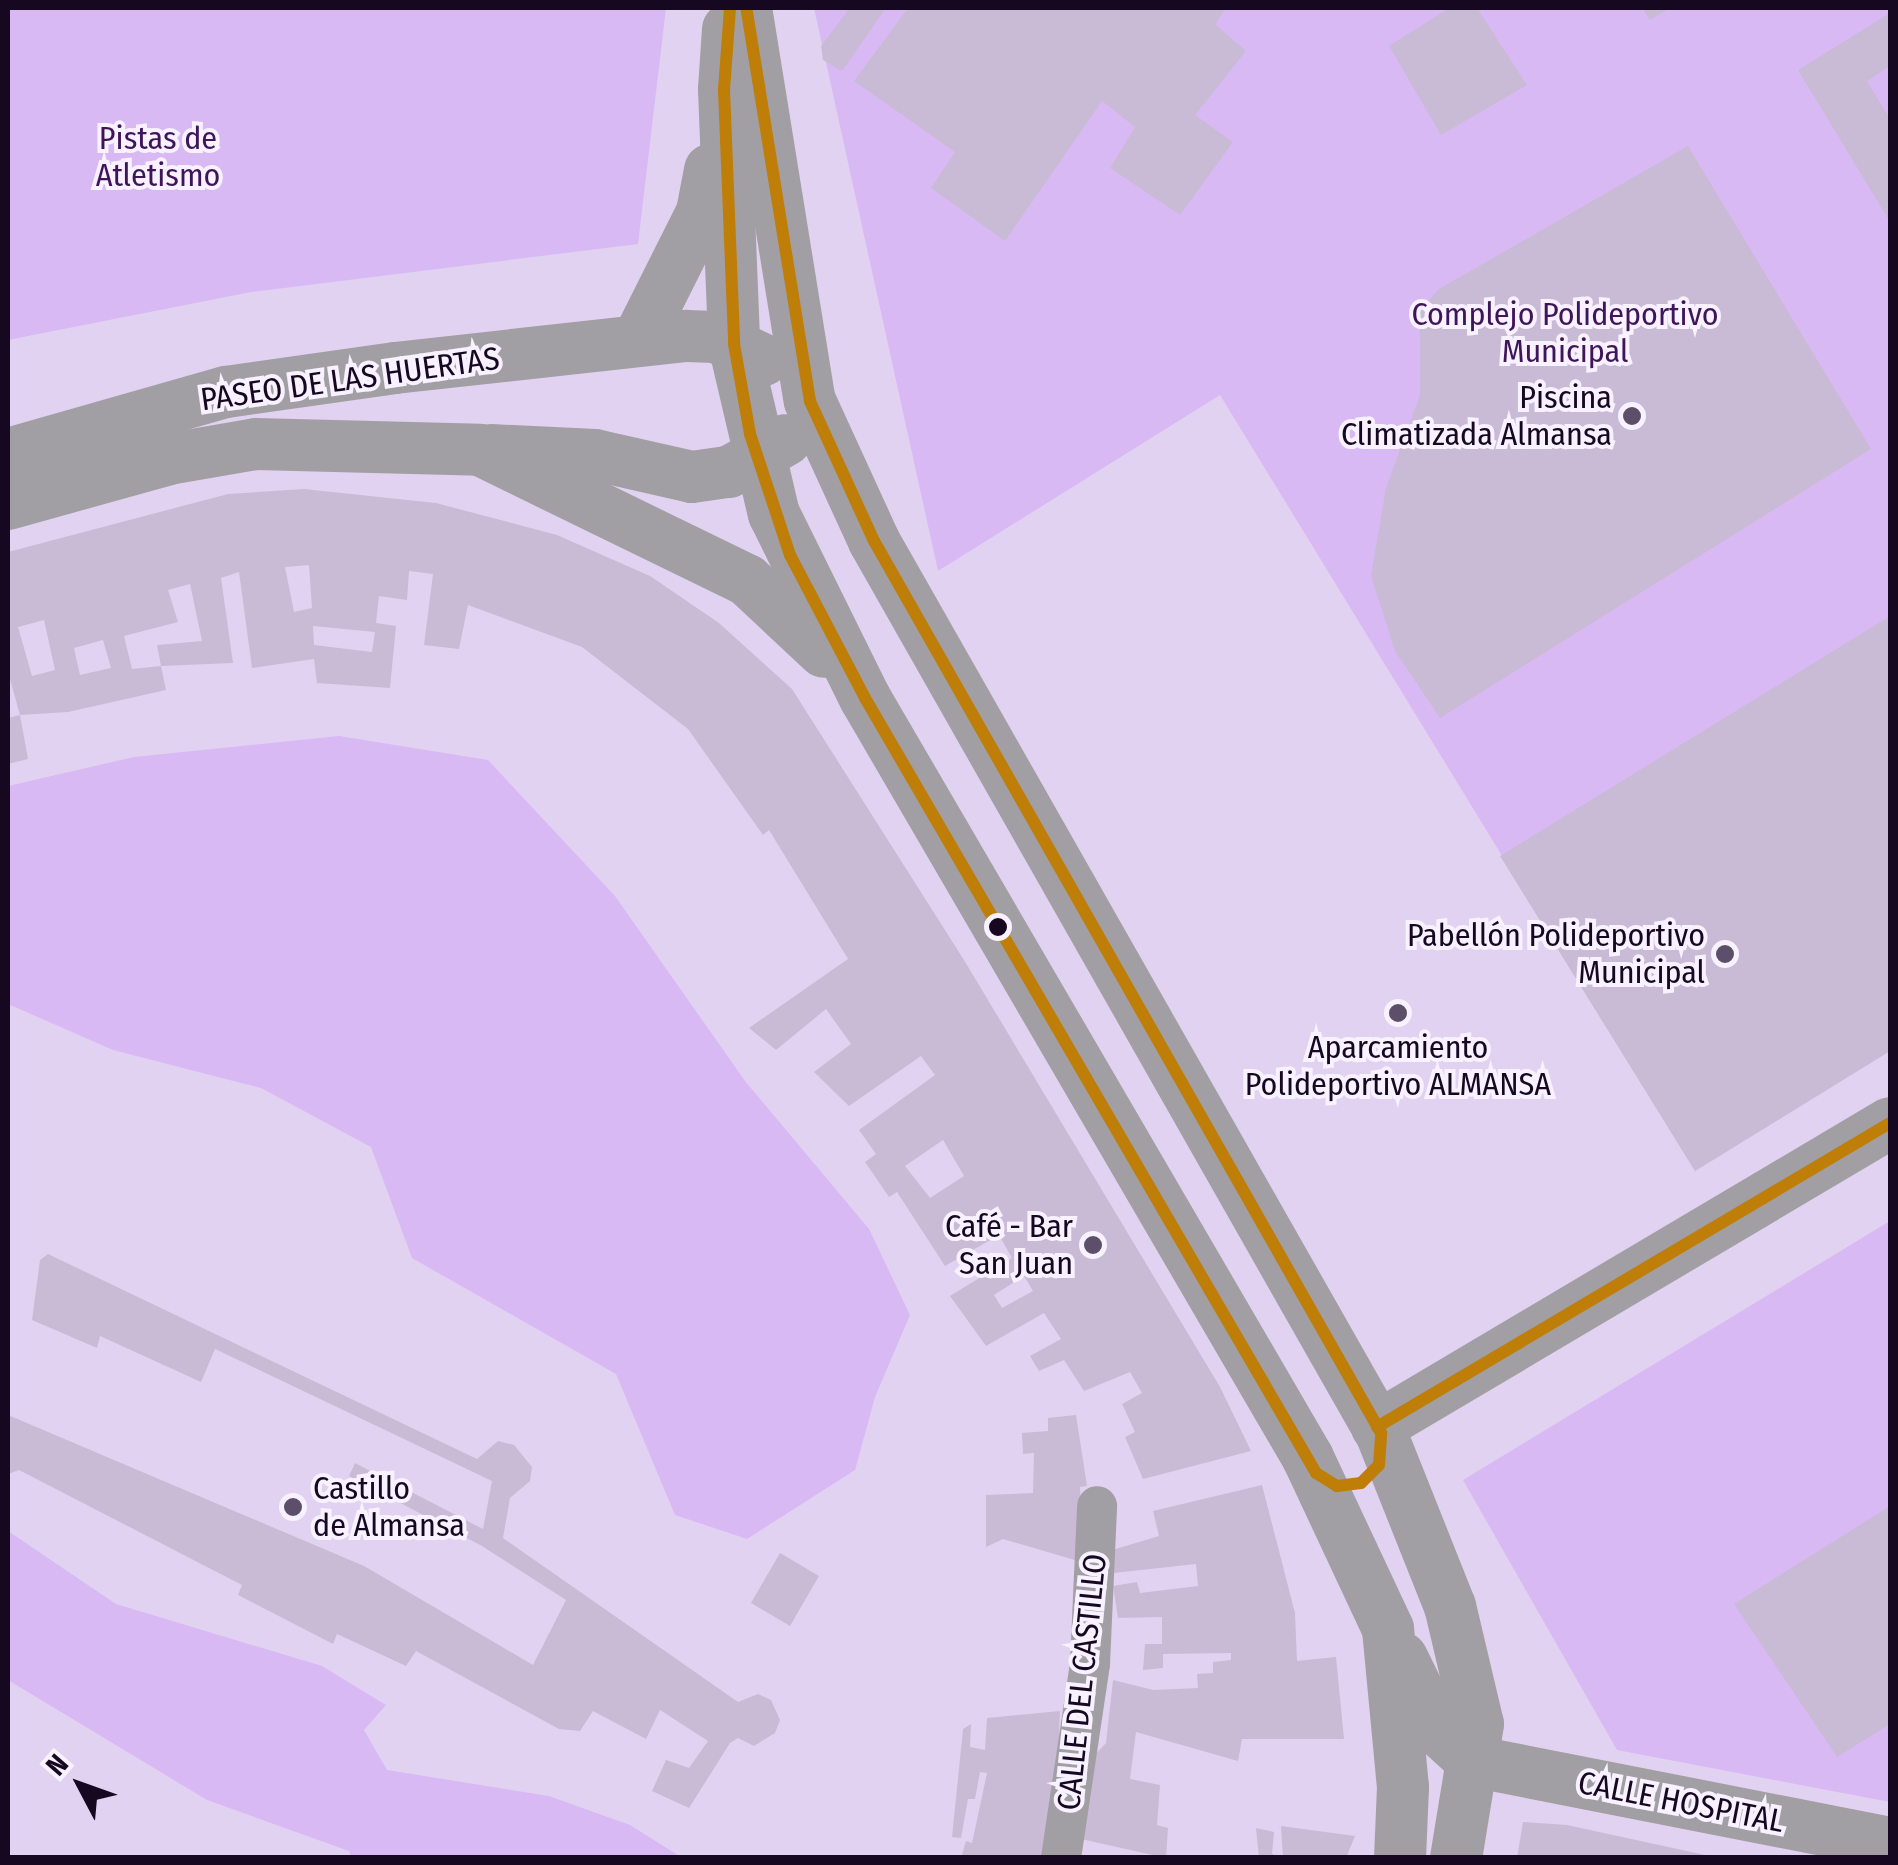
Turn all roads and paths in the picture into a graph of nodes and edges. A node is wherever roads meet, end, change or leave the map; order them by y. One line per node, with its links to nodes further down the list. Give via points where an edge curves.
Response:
1 (730, 8): 3 (street)
2 (746, 8): 6 (street)
3 (724, 90): 4 (street, via 702,212); 5 (street)
4 (638, 340): 5 (street, PASEO DE LAS HUERTAS, via 716,337); 8 (street, PASEO DE LAS HUERTAS, via 226,392)
5 (734, 344): 6 (street); 9 (street)
6 (810, 401): 9 (street, PASEO DE LAS HUERTAS, via 790,436); 13 (street, via 874,541)
7 (480, 450): 9 (street, PASEO DE LAS HUERTAS, via 596,455 692,477 729,472); 10 (street, PASEO DE LAS HUERTAS, via 217,449); 11 (street, PASEO DE LAS HUERTAS, via 747,580)
8 (8, 454)
9 (758, 458): 11 (street, via 790,554)
10 (8, 504)
11 (865, 698): 14 (street)
12 (1890, 1123): 13 (street)
13 (1380, 1434): 14 (street, via 1379,1466 1361,1483 1336,1486); 17 (street, via 1468,1661 1478,1724)
14 (1312, 1465): 16 (street)
15 (1097, 1506): 19 (street, CALLE DEL CASTILLO, via 1094,1631)
16 (1388, 1629): 17 (street, via 1436,1728); 20 (street, via 1403,1787)
17 (1472, 1761): 18 (street, CALLE HOSPITAL); 21 (street)
18 (1890, 1844)
19 (1061, 1858)
20 (1400, 1858)
21 (1456, 1858)

